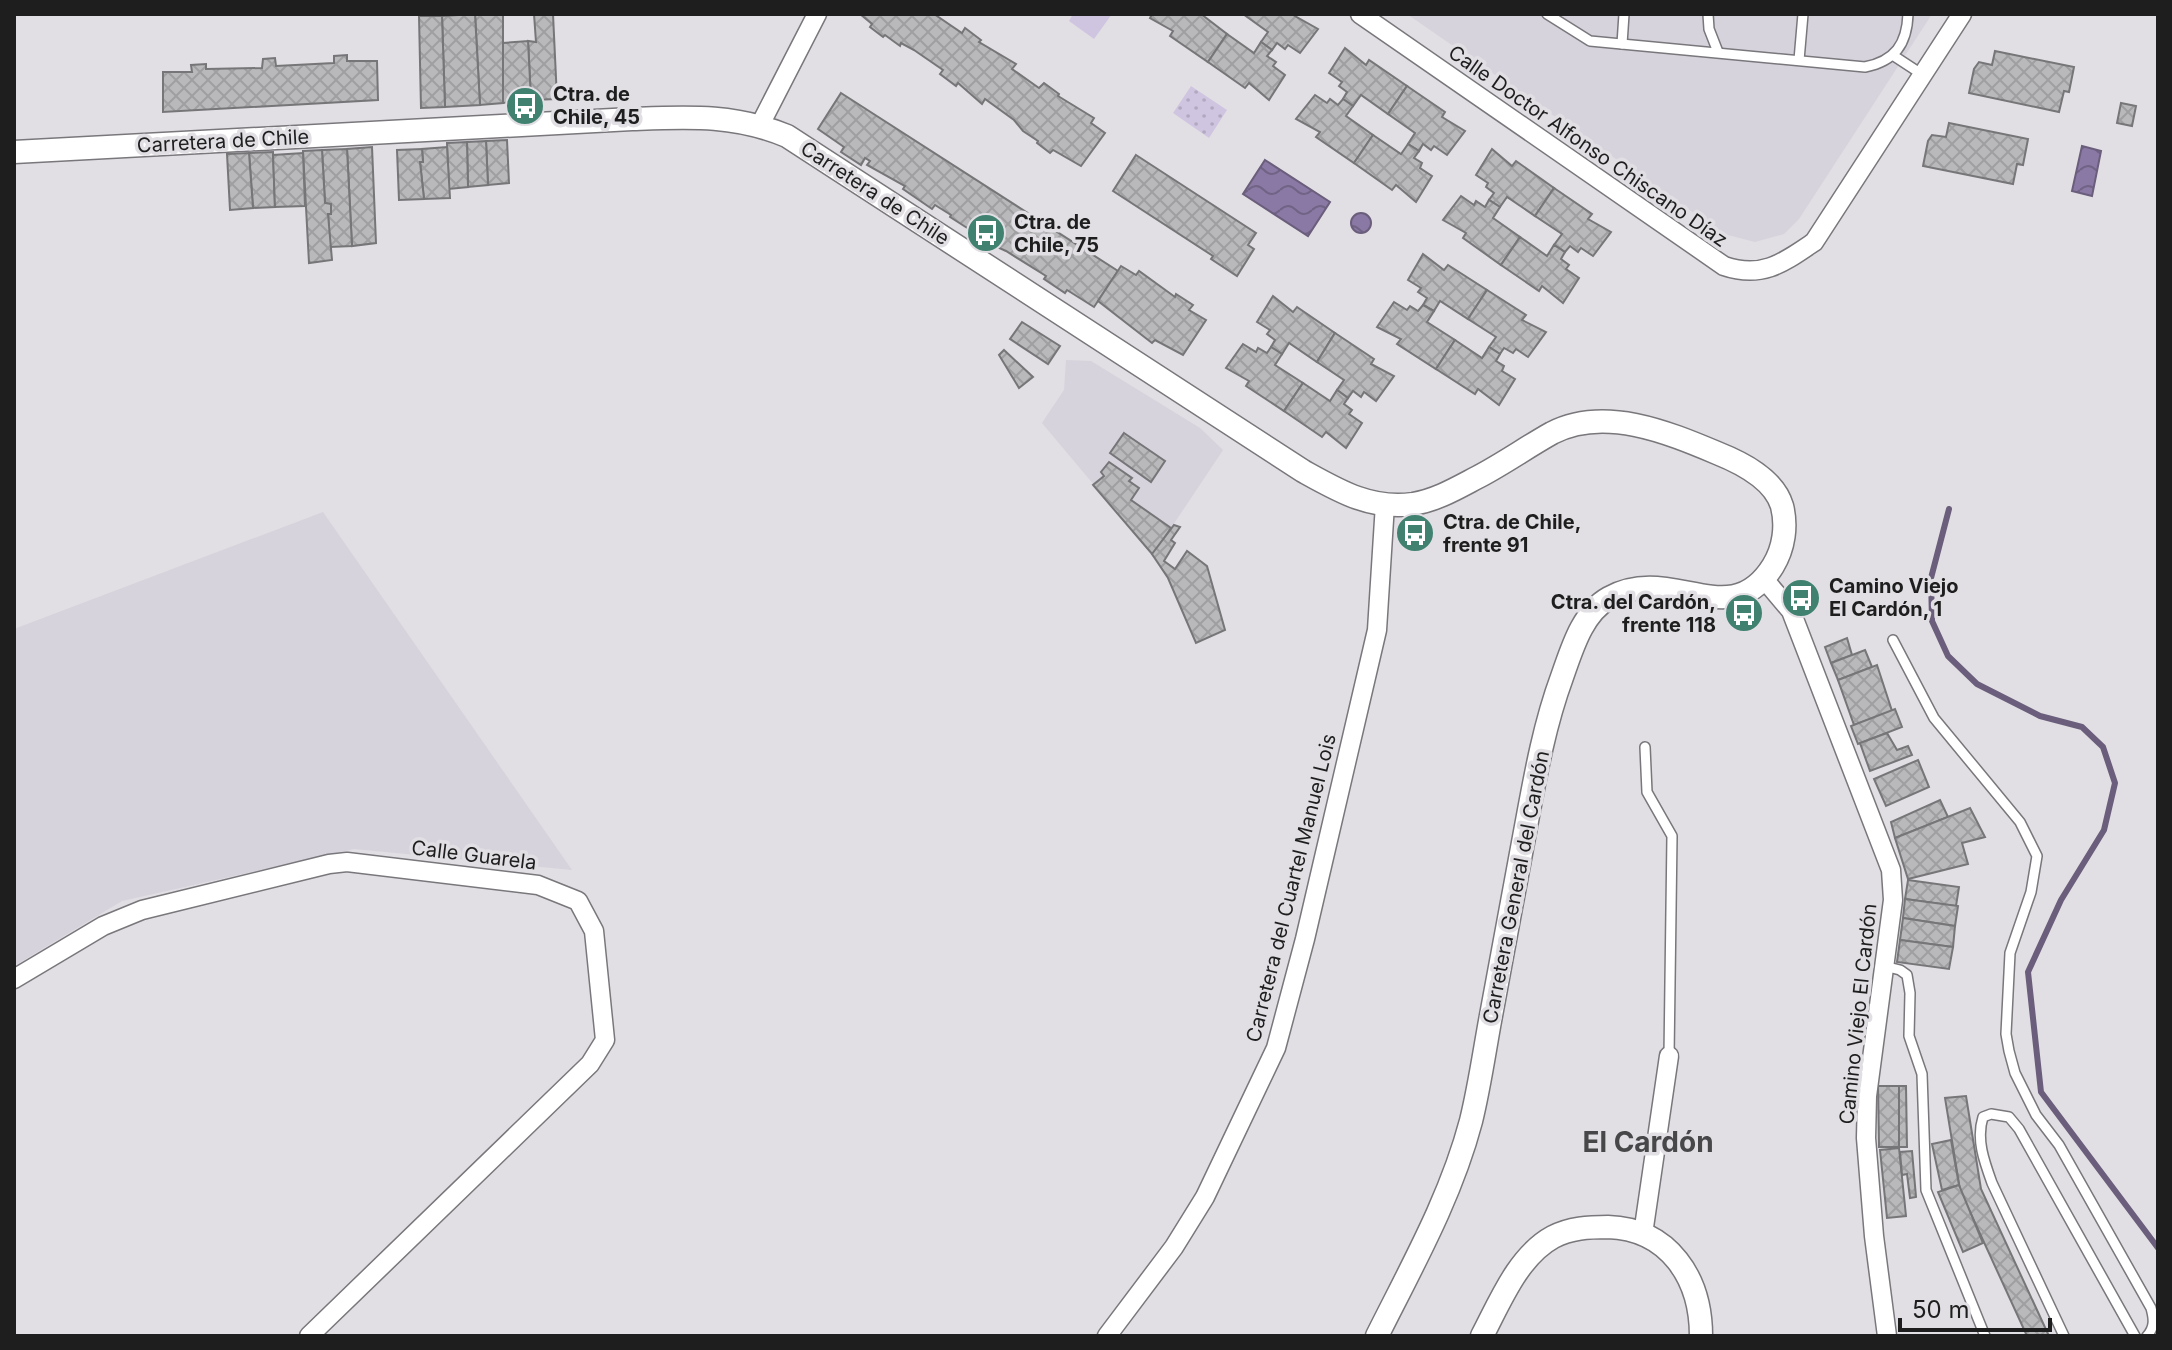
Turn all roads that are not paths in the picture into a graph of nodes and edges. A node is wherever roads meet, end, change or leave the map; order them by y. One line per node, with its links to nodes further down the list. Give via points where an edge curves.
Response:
1 (817, 14): 14 (street)
2 (1360, 14): 13 (street, Calle Doctor Alfonso Chiscano Díaz, via 1724,266 1743,272 1787,261 1814,242)
3 (1547, 14): 9 (lane, via 1590,41)
4 (1624, 14): 9 (lane)
5 (1708, 14): 10 (lane)
6 (1803, 14): 12 (lane)
7 (1908, 14): 11 (lane, via 1904,41)
8 (1962, 14): 13 (street, Calle Doctor Alfonso Chiscano Díaz)
9 (1622, 44): 10 (lane)
10 (1718, 52): 12 (lane)
11 (1894, 56): 12 (lane, via 1865,67); 13 (lane)
12 (1799, 60)
13 (1923, 75)
14 (760, 125): 15 (street, Carretera de Chile, via 716,118 646,118); 16 (street, Carretera de Chile, via 787,136 1303,471 1346,495)
15 (14, 152)
16 (1385, 504): 17 (street, Carretera de Chile, via 1439,497 1569,426 1622,423 1687,440 1733,460 1769,484 1779,498 1785,526 1776,562); 25 (street, Carretera del Cuartel Manuel Lois, via 1377,630 1276,1048 1205,1197)
17 (1764, 579): 20 (street, Camino Viejo El Cardón, via 1791,611 1891,870 1893,900); 26 (street, Carretera General del Cardón, via 1750,592 1727,598 1658,586 1630,589 1597,606 1580,630 1537,768 1471,1120 1449,1191)
18 (1893, 640): 33 (lane, via 1934,718 2020,822 2037,856 2010,953 2009,1051 2036,1115 2059,1145 2151,1308 2154,1320)
19 (1645, 747): 22 (lane, via 1647,792 1672,836)
20 (1884, 966): 29 (street, Camino Viejo El Cardón, via 1866,1138); 30 (lane, via 1907,975 1909,1036 1922,1074 1926,1190)
21 (14, 979): 24 (street, Calle Guarela, via 103,926 142,910 329,864 538,885 578,901 594,931 605,1040 590,1064)
22 (1669, 1056): 23 (street)
23 (1643, 1234): 27 (street, via 1585,1226 1553,1237 1518,1268); 28 (street, via 1670,1250 1691,1280)
24 (309, 1336)
25 (1107, 1336)
26 (1377, 1336)
27 (1482, 1336)
28 (1701, 1336)
29 (1887, 1336)
30 (1985, 1336)
31 (2064, 1336): 32 (lane, via 1982,1156 1980,1129 1983,1117 1991,1114 2009,1117 2019,1129)
32 (2135, 1336)
33 (2147, 1336)

